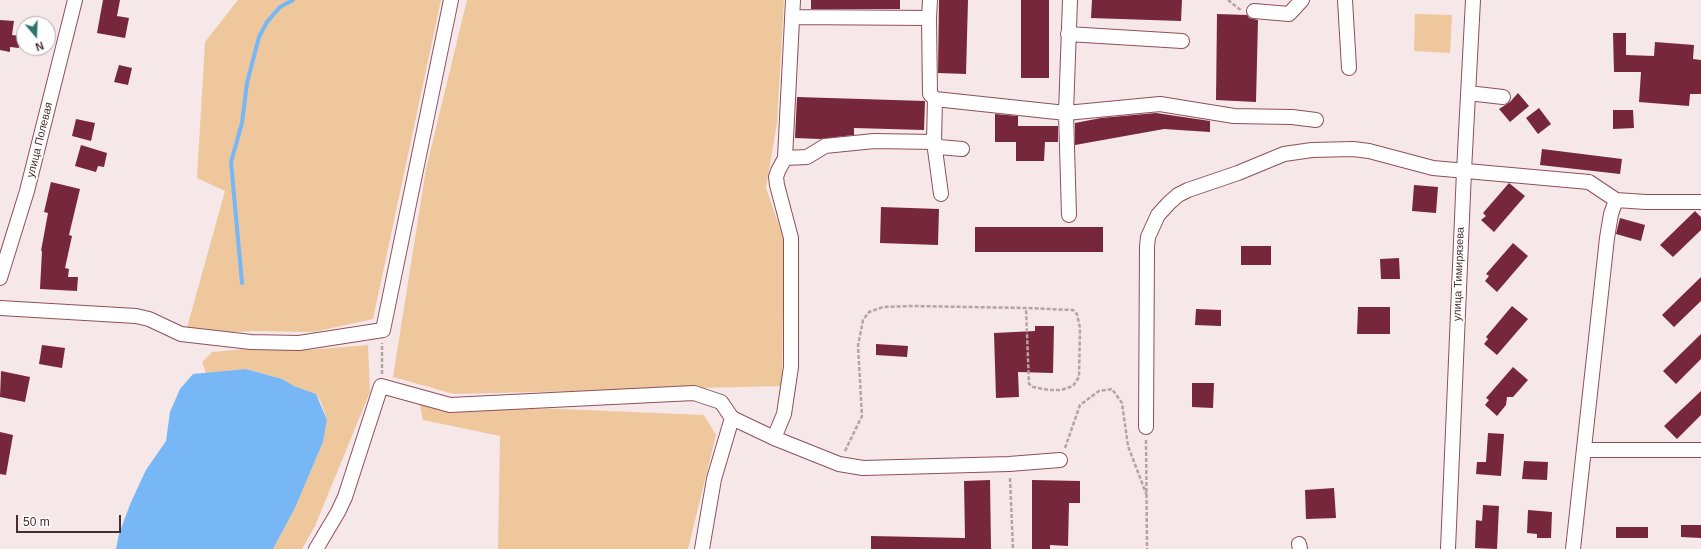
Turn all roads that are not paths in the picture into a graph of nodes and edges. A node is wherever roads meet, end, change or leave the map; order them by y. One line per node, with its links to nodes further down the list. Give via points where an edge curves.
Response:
1 (76, 0): 28 (street, улица Полевая, via 27,191)
2 (451, 0): 29 (street, via 383,330 298,343 251,342 181,334 149,319 136,316)
3 (792, 0): 10 (street)
4 (930, 0): 11 (street)
5 (1070, 0): 12 (street)
6 (1302, 0): 9 (street, via 1288,14)
7 (1345, 0): 14 (street)
8 (1473, 0): 15 (street, улица Тимирязева)
9 (1248, 11)
10 (792, 17): 11 (street); 22 (street)
11 (929, 18): 17 (street, via 930,94)
12 (1068, 34): 13 (street); 18 (street)
13 (1182, 41)
14 (1349, 68)
15 (1468, 93): 16 (street); 23 (street, улица Тимирязева)
16 (1503, 97)
17 (935, 99): 18 (street); 20 (street)
18 (1066, 114): 19 (street, via 1160,104 1234,116); 27 (street)
19 (1316, 120)
20 (934, 142): 21 (street, via 939,147); 22 (street, via 874,141 825,146 806,157); 24 (street)
21 (962, 149)
22 (785, 158): 32 (street, via 776,177 791,234 792,367 784,414)
23 (1464, 171): 25 (street, via 1589,182); 31 (street, via 1433,168 1369,151 1312,150 1274,158 1185,192 1171,200 1158,215 1148,242); 38 (street, улица Тимирязева)
24 (941, 194)
25 (1616, 200): 26 (street); 33 (street, via 1611,214)
26 (1701, 202)
27 (1069, 215)
28 (0, 278)
29 (0, 308)
30 (732, 418): 32 (street); 36 (street, via 721,402 694,393 450,405 381,386 345,497); 37 (street, via 714,479)
31 (1146, 427)
32 (774, 438): 35 (street, via 839,464 869,468)
33 (1584, 450): 34 (street); 39 (street)
34 (1701, 450)
35 (1060, 460)
36 (316, 549)
37 (702, 549)
38 (1448, 549)
39 (1573, 549)

